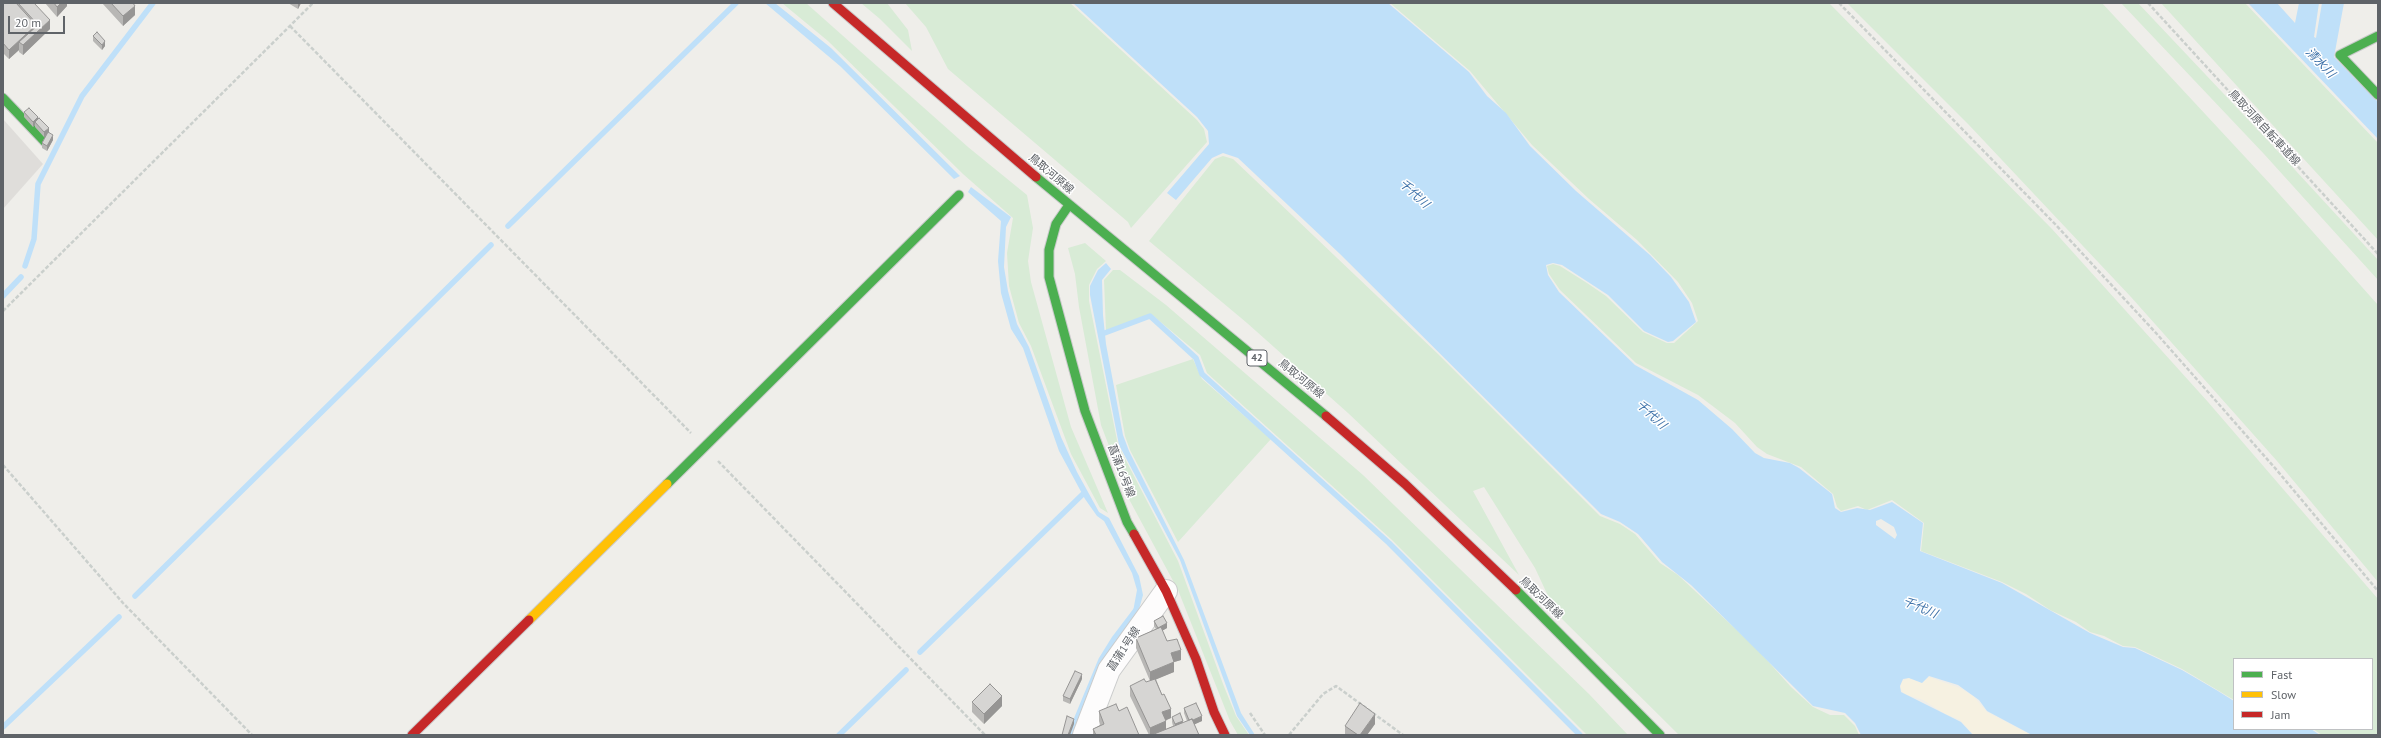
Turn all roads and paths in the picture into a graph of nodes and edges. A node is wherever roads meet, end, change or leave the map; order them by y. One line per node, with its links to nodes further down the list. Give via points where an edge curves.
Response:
1 (313, 3): 5 (path)
2 (833, 3): 11 (street, 鳥取河原線 / 42)
3 (1839, 3): 17 (path, via 2044,212 2145,322 2275,468)
4 (2148, 3): 12 (path, 鳥取河原自転車道線)
5 (290, 26): 13 (path); 14 (path)
6 (2378, 36): 7 (street, via 2340,55)
7 (2378, 95)
8 (3, 98): 9 (street)
9 (45, 142)
10 (960, 195): 14 (street)
11 (1069, 205): 16 (street, 菖蒲16号線, via 1054,230 1049,250 1049,277 1085,411 1127,522); 27 (street, 鳥取河原線 / 42, via 1302,395 1405,484)
12 (2378, 254)
13 (3, 311)
14 (704, 447): 20 (street); 21 (path)
15 (3, 465): 19 (path, via 123,604)
16 (1166, 591): 22 (street, 菖蒲1号線, via 1109,670); 23 (street, 菖蒲16号線)
17 (2378, 591)
18 (1250, 713): 24 (path)
19 (252, 735)
20 (412, 735)
21 (985, 735)
22 (1084, 735)
23 (1225, 735)
24 (1265, 735)
25 (1289, 735): 26 (path, via 1323,694 1336,686)
26 (1403, 735)
27 (1660, 735)

